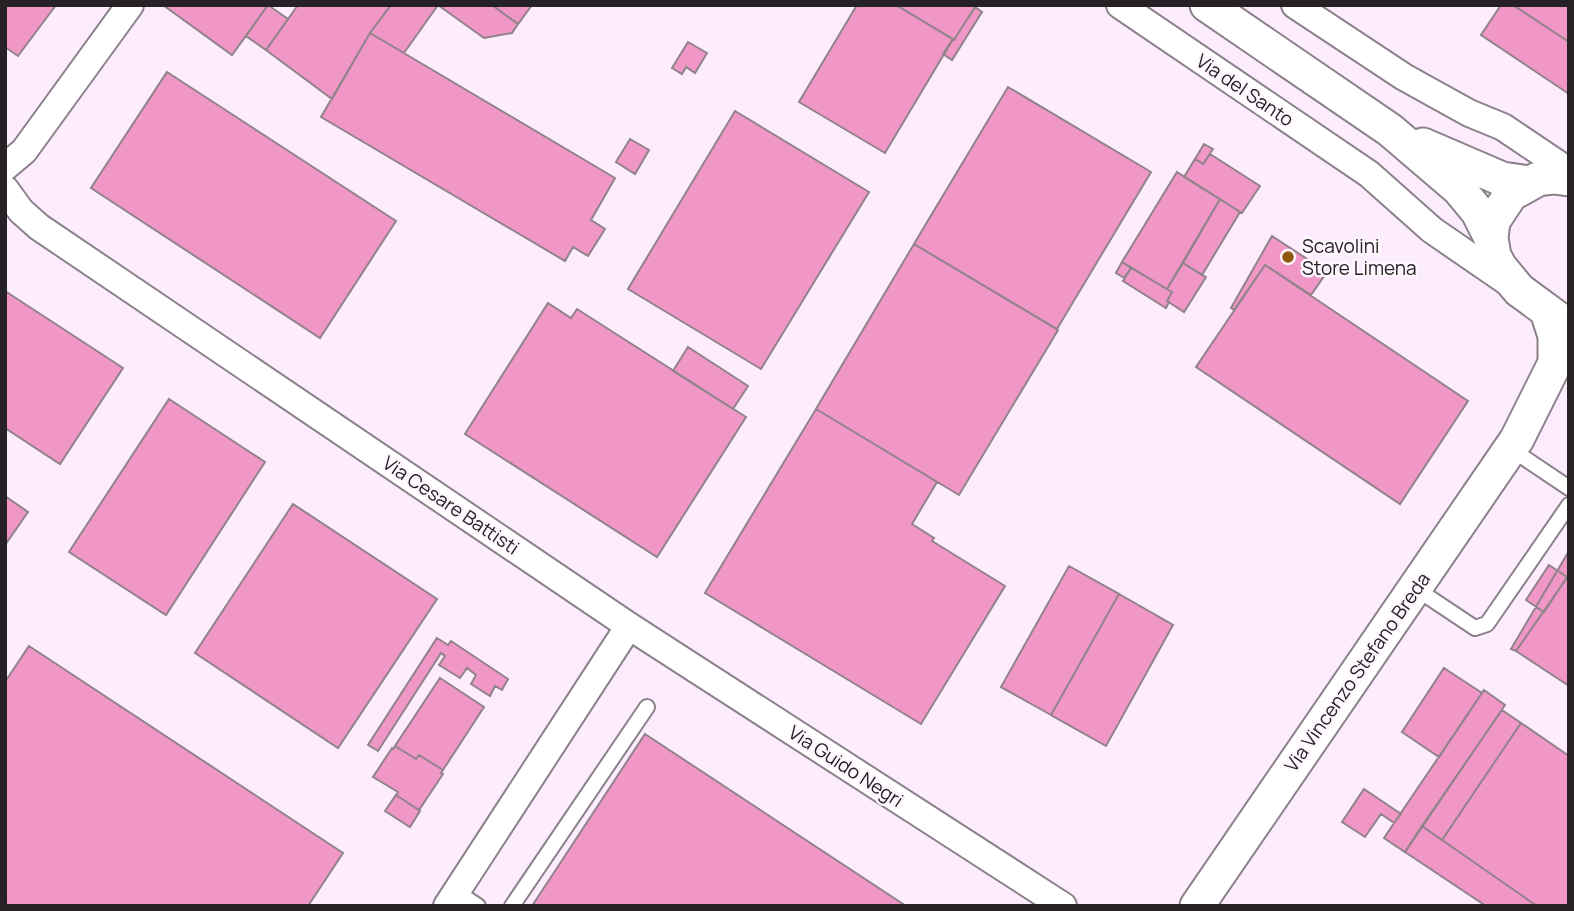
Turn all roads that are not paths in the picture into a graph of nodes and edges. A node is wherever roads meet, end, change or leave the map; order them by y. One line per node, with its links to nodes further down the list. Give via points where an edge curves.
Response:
1 (130, 5): 6 (street, via 24,151)
2 (1120, 5): 11 (street, Via del Santo, via 1369,174 1432,230)
3 (1207, 5): 5 (street)
4 (1295, 5): 7 (street, via 1404,77 1503,127)
5 (1390, 130): 8 (street, via 1502,179); 10 (street, via 1459,189 1479,212)
6 (5, 167)
7 (1569, 176): 8 (street)
8 (1529, 183): 10 (street, via 1511,194 1493,221)
9 (5, 188): 18 (street, Via Cesare Battisti, via 39,227)
10 (1491, 239): 11 (street, via 1500,267)
11 (1519, 290): 12 (street)
12 (1558, 318): 14 (street, Via Vincenzo Stefano Breda, via 1555,363)
13 (1569, 388): 14 (street, Via Vincenzo Stefano Breda)
14 (1514, 444): 15 (lane); 17 (street, Via Vincenzo Stefano Breda)
15 (1569, 488)
16 (1569, 505): 17 (lane, via 1487,624 1475,628)
17 (1415, 588): 23 (street, Via Vincenzo Stefano Breda)
18 (629, 626): 20 (street); 22 (street, Via Guido Negri)
19 (647, 707): 21 (lane)
20 (461, 901)
21 (512, 906)
22 (1063, 906)
23 (1197, 906)

